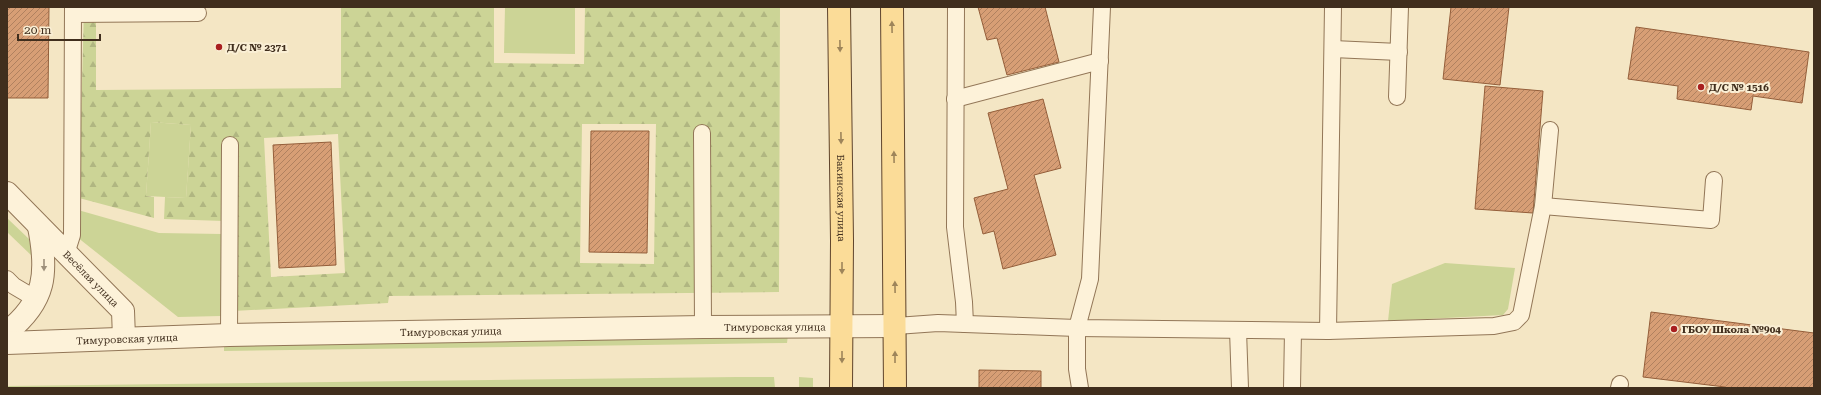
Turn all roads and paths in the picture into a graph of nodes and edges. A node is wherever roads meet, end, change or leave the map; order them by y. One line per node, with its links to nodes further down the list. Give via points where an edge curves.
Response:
1 (839, 7): 25 (main road, Бакинская улица, one-way to 25)
2 (892, 7): 26 (main road, one-way to 2)
3 (956, 7): 13 (lane)
4 (1102, 7): 11 (lane)
5 (1333, 7): 9 (lane)
6 (1400, 7): 10 (lane)
7 (73, 10): 8 (lane); 21 (lane, via 72,235)
8 (198, 13)
9 (1333, 49): 10 (lane); 31 (lane)
10 (1399, 52): 12 (lane)
11 (1100, 61): 13 (lane); 28 (lane, via 1090,280)
12 (1398, 97)
13 (955, 99): 24 (lane, via 955,227)
14 (1550, 130): 19 (lane)
15 (702, 133): 27 (lane)
16 (230, 145): 33 (lane)
17 (1714, 180): 19 (lane, via 1711,220)
18 (7, 193): 20 (street, Весёлая улица)
19 (1543, 206): 31 (lane, via 1520,315 1514,322 1494,326)
20 (39, 227): 21 (street, Весёлая улица); 23 (street, one-way to 23, via 44,267)
21 (66, 254): 34 (street, Весёлая улица, via 123,311)
22 (7, 278): 23 (lane, via 14,286)
23 (36, 300): 32 (street, via 27,313)
24 (965, 324): 26 (lane); 28 (lane)
25 (842, 326): 26 (street, Тимуровская улица); 27 (street, Тимуровская улица); 36 (main road, Бакинская улица, one-way to 36)
26 (896, 326): 37 (main road, one-way to 26)
27 (703, 327): 33 (street, Тимуровская улица)
28 (1077, 328): 29 (lane); 38 (lane, via 1077,369)
29 (1238, 330): 30 (lane); 39 (lane)
30 (1293, 331): 31 (lane); 40 (lane)
31 (1328, 331)
32 (7, 332)
33 (229, 335): 34 (street, Тимуровская улица)
34 (124, 338): 35 (street, Тимуровская улица)
35 (7, 342)
36 (841, 388)
37 (895, 388)
38 (1080, 388)
39 (1240, 388)
40 (1292, 388)

